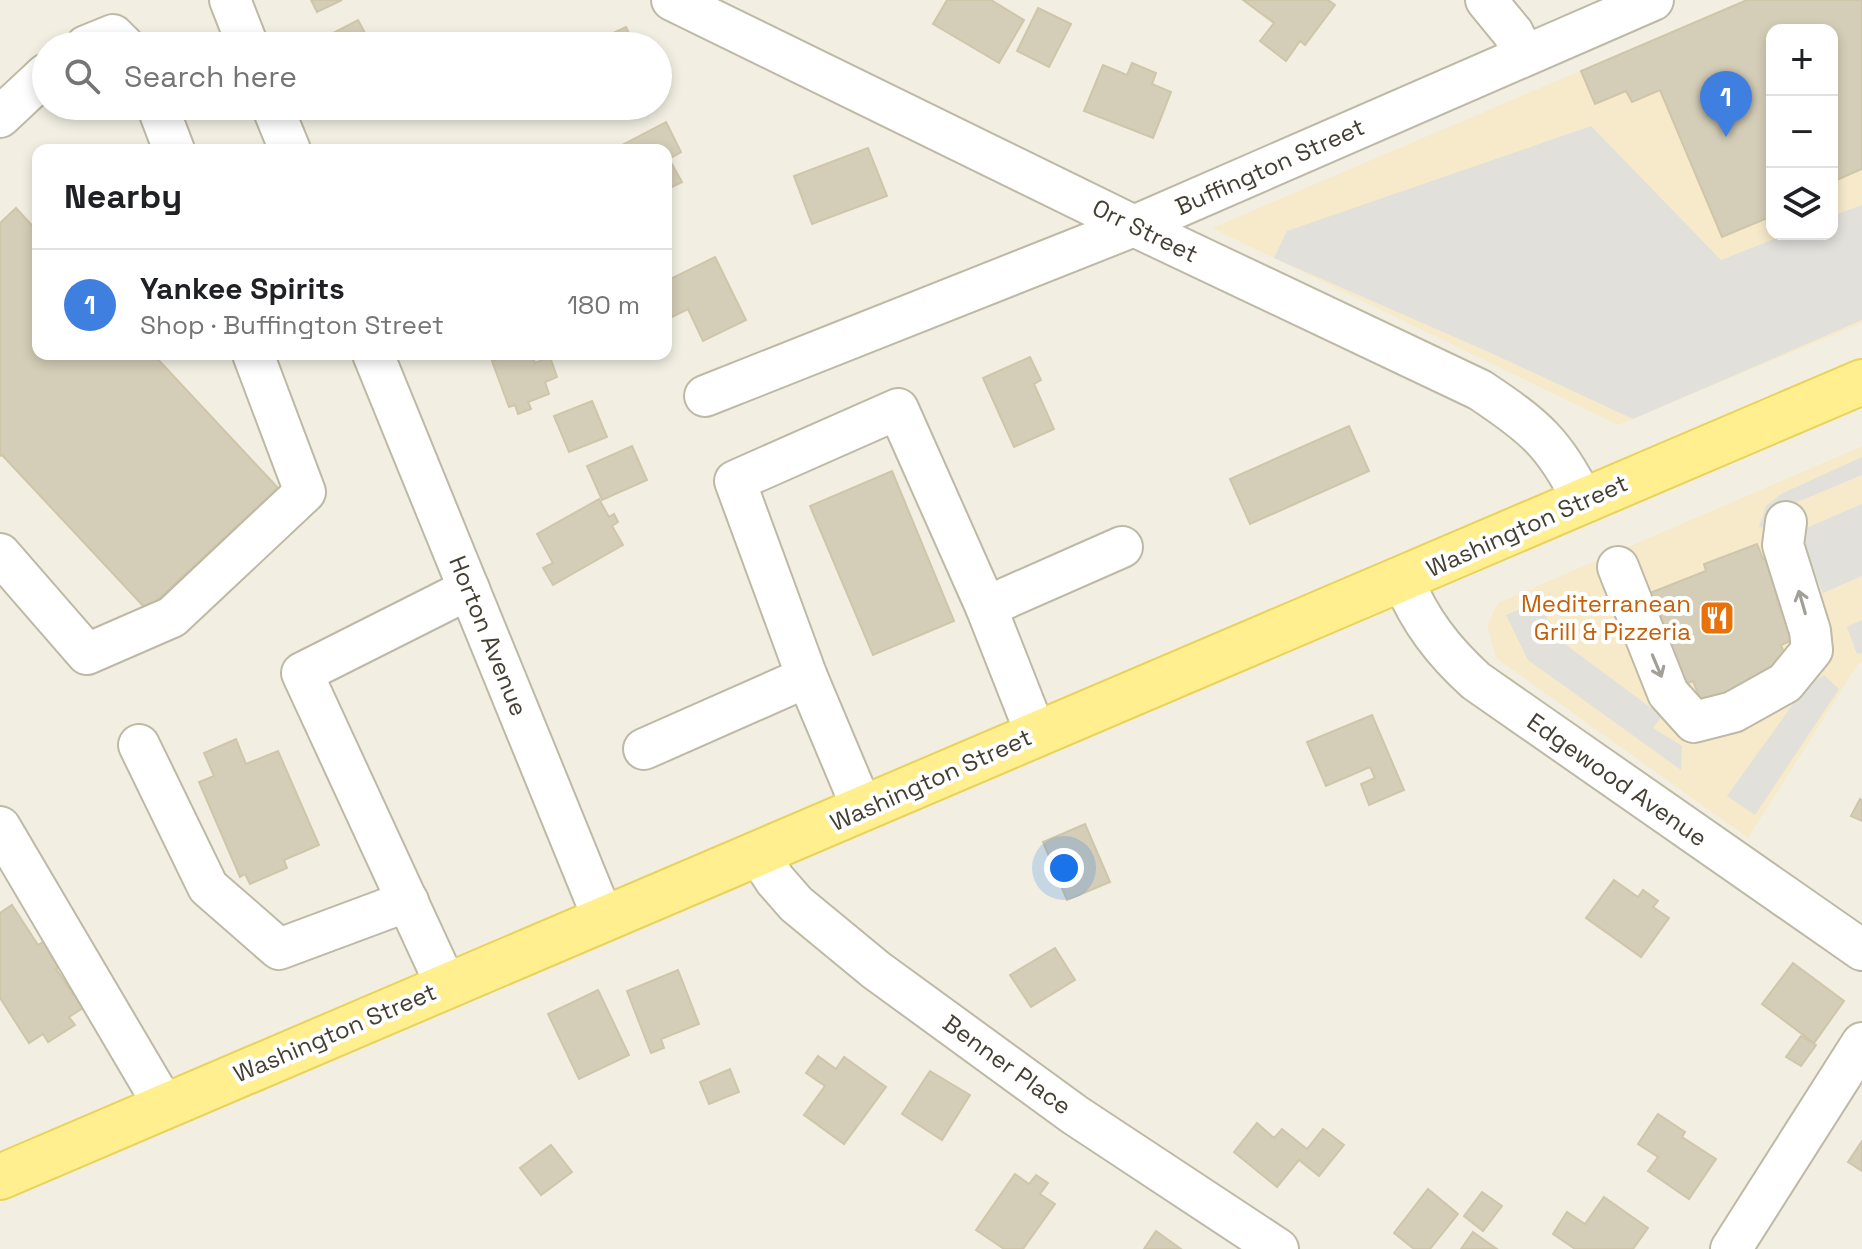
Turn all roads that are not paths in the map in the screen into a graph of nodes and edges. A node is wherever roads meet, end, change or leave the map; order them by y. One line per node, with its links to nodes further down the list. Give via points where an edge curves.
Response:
1 (230, 0): 5 (street)
2 (672, 0): 13 (street, Orr Street)
3 (1486, 0): 6 (street)
4 (1653, 0): 6 (street, Buffington Street)
5 (243, 32)
6 (1524, 55): 13 (street, Buffington Street)
7 (32, 87): 8 (street)
8 (0, 117)
9 (164, 120): 11 (street)
10 (278, 120): 12 (street)
11 (172, 144)
12 (288, 144)
13 (1134, 226): 17 (street, Buffington Street); 18 (street, Orr Street, via 1480,390 1541,435 1565,463)
14 (255, 360): 21 (street, via 305,492 172,617 87,654)
15 (375, 360): 24 (street, Horton Avenue)
16 (1862, 382): 18 (main road, Washington Street)
17 (705, 396)
18 (1583, 501): 23 (main road, Washington Street)
19 (1786, 522): 22 (street, one-way to 19, via 1668,693 1694,722 1733,712 1785,683 1812,650 1783,545)
20 (1122, 547): 25 (street)
21 (0, 554)
22 (1618, 567)
23 (1403, 580): 27 (main road, Washington Street); 35 (street, Edgewood Avenue, via 1433,637 1476,681)
24 (469, 589): 33 (street, via 302,673); 34 (street, Horton Avenue)
25 (986, 607): 26 (street, via 898,409 735,481); 27 (street)
26 (807, 677): 29 (street); 30 (street)
27 (1036, 734): 30 (main road, Washington Street)
28 (139, 745): 33 (street, via 208,887 279,949)
29 (644, 749)
30 (863, 810): 32 (main road, Washington Street)
31 (0, 827): 38 (street)
32 (758, 854): 34 (main road, Washington Street); 40 (street, Benner Place, via 796,904 876,970 1075,1115)
33 (408, 901): 36 (street)
34 (603, 918): 36 (main road, Washington Street)
35 (1862, 950)
36 (446, 985): 38 (main road, Washington Street)
37 (1862, 1043): 41 (street)
38 (165, 1107): 39 (main road, Washington Street)
39 (0, 1177)
40 (1278, 1249)
41 (1731, 1249)

